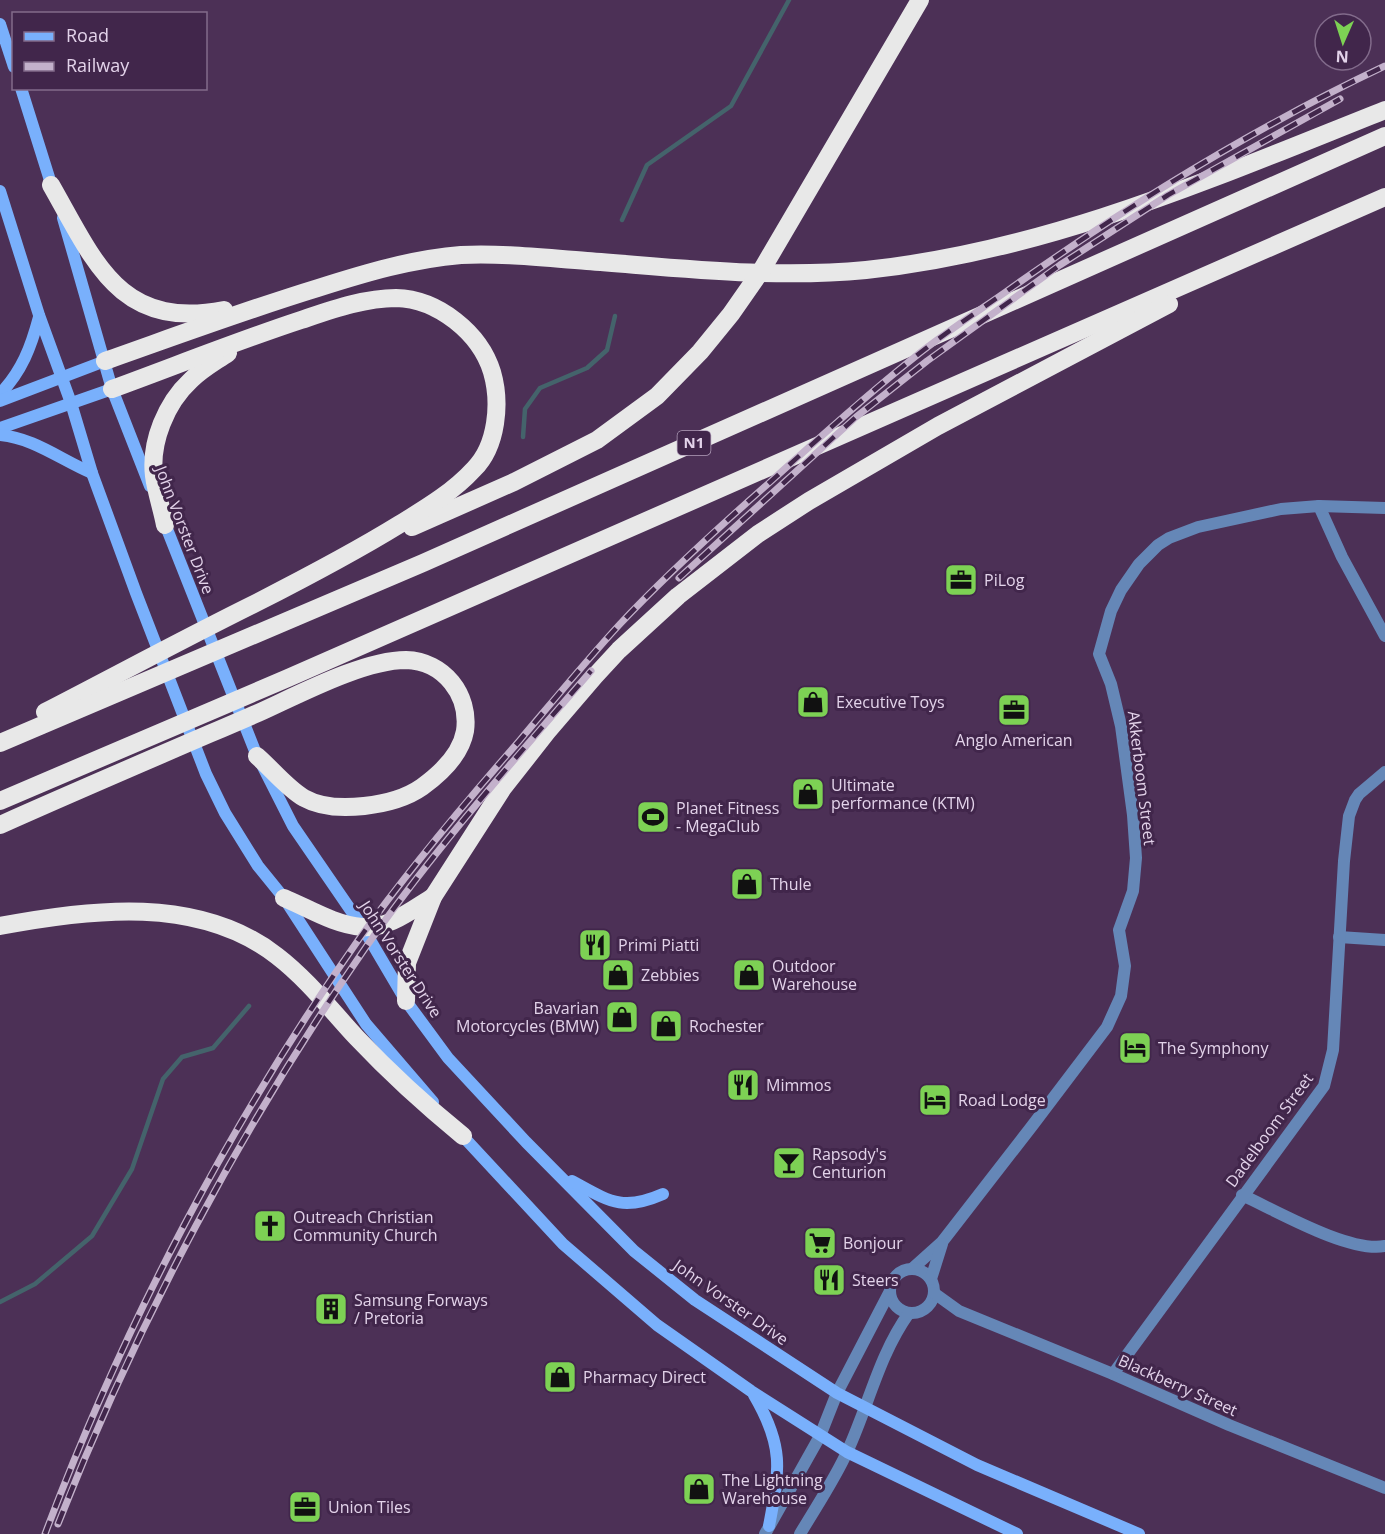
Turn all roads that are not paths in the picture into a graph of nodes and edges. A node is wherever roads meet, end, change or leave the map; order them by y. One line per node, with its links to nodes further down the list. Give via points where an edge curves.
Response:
1 (920, 0): 26 (highway, via 761,270 712,337 657,396 597,441)
2 (0, 24): 3 (main road)
3 (12, 61)
4 (22, 90): 7 (main road, John Vorster Drive)
5 (1385, 110): 11 (highway, via 1075,227 943,259 808,274 460,255 372,271)
6 (1385, 136): 29 (highway, N1, via 423,563)
7 (51, 185): 11 (highway, via 94,259 129,298 171,313 196,314); 14 (main road, John Vorster Drive)
8 (0, 191): 12 (main road)
9 (1385, 197): 32 (highway)
10 (1385, 202): 34 (highway, via 1189,293 938,426 758,534 678,596 595,676 503,788)
11 (279, 300): 14 (highway)
12 (39, 315): 15 (main road); 17 (main road, via 23,365)
13 (257, 334): 16 (highway); 25 (highway, via 201,371 169,407 154,450 154,474); 26 (highway, via 360,303 409,299 429,305 456,322 473,338 491,370 496,401 493,438 477,467 454,489)
14 (105, 361): 15 (main road); 16 (main road, John Vorster Drive)
15 (62, 378): 18 (main road); 19 (main road)
16 (112, 389): 19 (main road); 25 (main road, John Vorster Drive)
17 (0, 394)
18 (0, 401)
19 (71, 403): 20 (main road); 22 (main road)
20 (0, 428)
21 (0, 435): 22 (main road, via 30,442)
22 (92, 473): 35 (main road, via 206,774 258,866)
23 (1319, 506): 24 (street, Akkerboom Street); 27 (street); 45 (street, Akkerboom Street, via 1251,514 1169,538 1139,564 1116,600 1099,654 1111,684 1120,726 1135,847 1133,891 1119,930 1125,966 1121,996 1107,1027)
24 (1385, 508)
25 (165, 525): 30 (main road, John Vorster Drive)
26 (350, 555): 28 (highway)
27 (1385, 636)
28 (0, 735)
29 (0, 743)
30 (256, 754): 33 (highway, via 314,802 377,805 412,794 448,763 465,730 462,697 440,671 421,663 399,660 365,668); 37 (main road, John Vorster Drive, via 293,826)
31 (1385, 772): 38 (street, Dadelboom Street, via 1359,794 1349,816)
32 (0, 801)
33 (0, 825)
34 (433, 897): 37 (highway, via 395,920); 40 (highway, via 407,963)
35 (284, 898): 37 (highway); 41 (main road, via 366,1023)
36 (0, 926): 41 (highway, via 68,916 144,912 179,915 245,936 277,955 300,976 408,1090)
37 (363, 928): 40 (main road, John Vorster Drive)
38 (1339, 937): 39 (street); 44 (street, Dadelboom Street, via 1333,1050 1327,1078 1316,1099)
39 (1385, 940)
40 (406, 1001): 42 (main road, John Vorster Drive, via 448,1058)
41 (463, 1136): 55 (main road, via 564,1244 657,1325)
42 (560, 1175): 43 (main road, via 618,1203 640,1203); 56 (main road, John Vorster Drive, via 634,1251 694,1300)
43 (663, 1194)
44 (1242, 1196): 46 (street, via 1345,1241 1376,1248); 54 (street, Dadelboom Street)
45 (942, 1242): 47 (street, Akkerboom Street); 48 (street, Akkerboom Street)
46 (1385, 1246)
47 (913, 1268): 48 (street); 49 (street, via 893,1278)
48 (931, 1279): 50 (street)
49 (889, 1293): 53 (street, via 896,1307); 56 (street)
50 (934, 1293): 51 (street); 52 (street, Blackberry Street)
51 (929, 1306): 52 (street, Blackberry Street); 53 (street)
52 (959, 1311): 54 (street, Blackberry Street)
53 (909, 1313): 57 (street, via 890,1341)
54 (1113, 1374): 60 (street, Blackberry Street)
55 (751, 1391): 58 (main road); 61 (main road, via 767,1418 778,1460)
56 (837, 1393): 57 (main road, John Vorster Drive); 58 (street)
57 (864, 1408): 59 (street); 64 (main road, John Vorster Drive, via 977,1465)
58 (820, 1436): 59 (main road); 61 (street)
59 (848, 1452): 62 (street); 63 (main road)
60 (1385, 1488)
61 (767, 1530)
62 (800, 1534)
63 (1017, 1534)
64 (1139, 1534)

